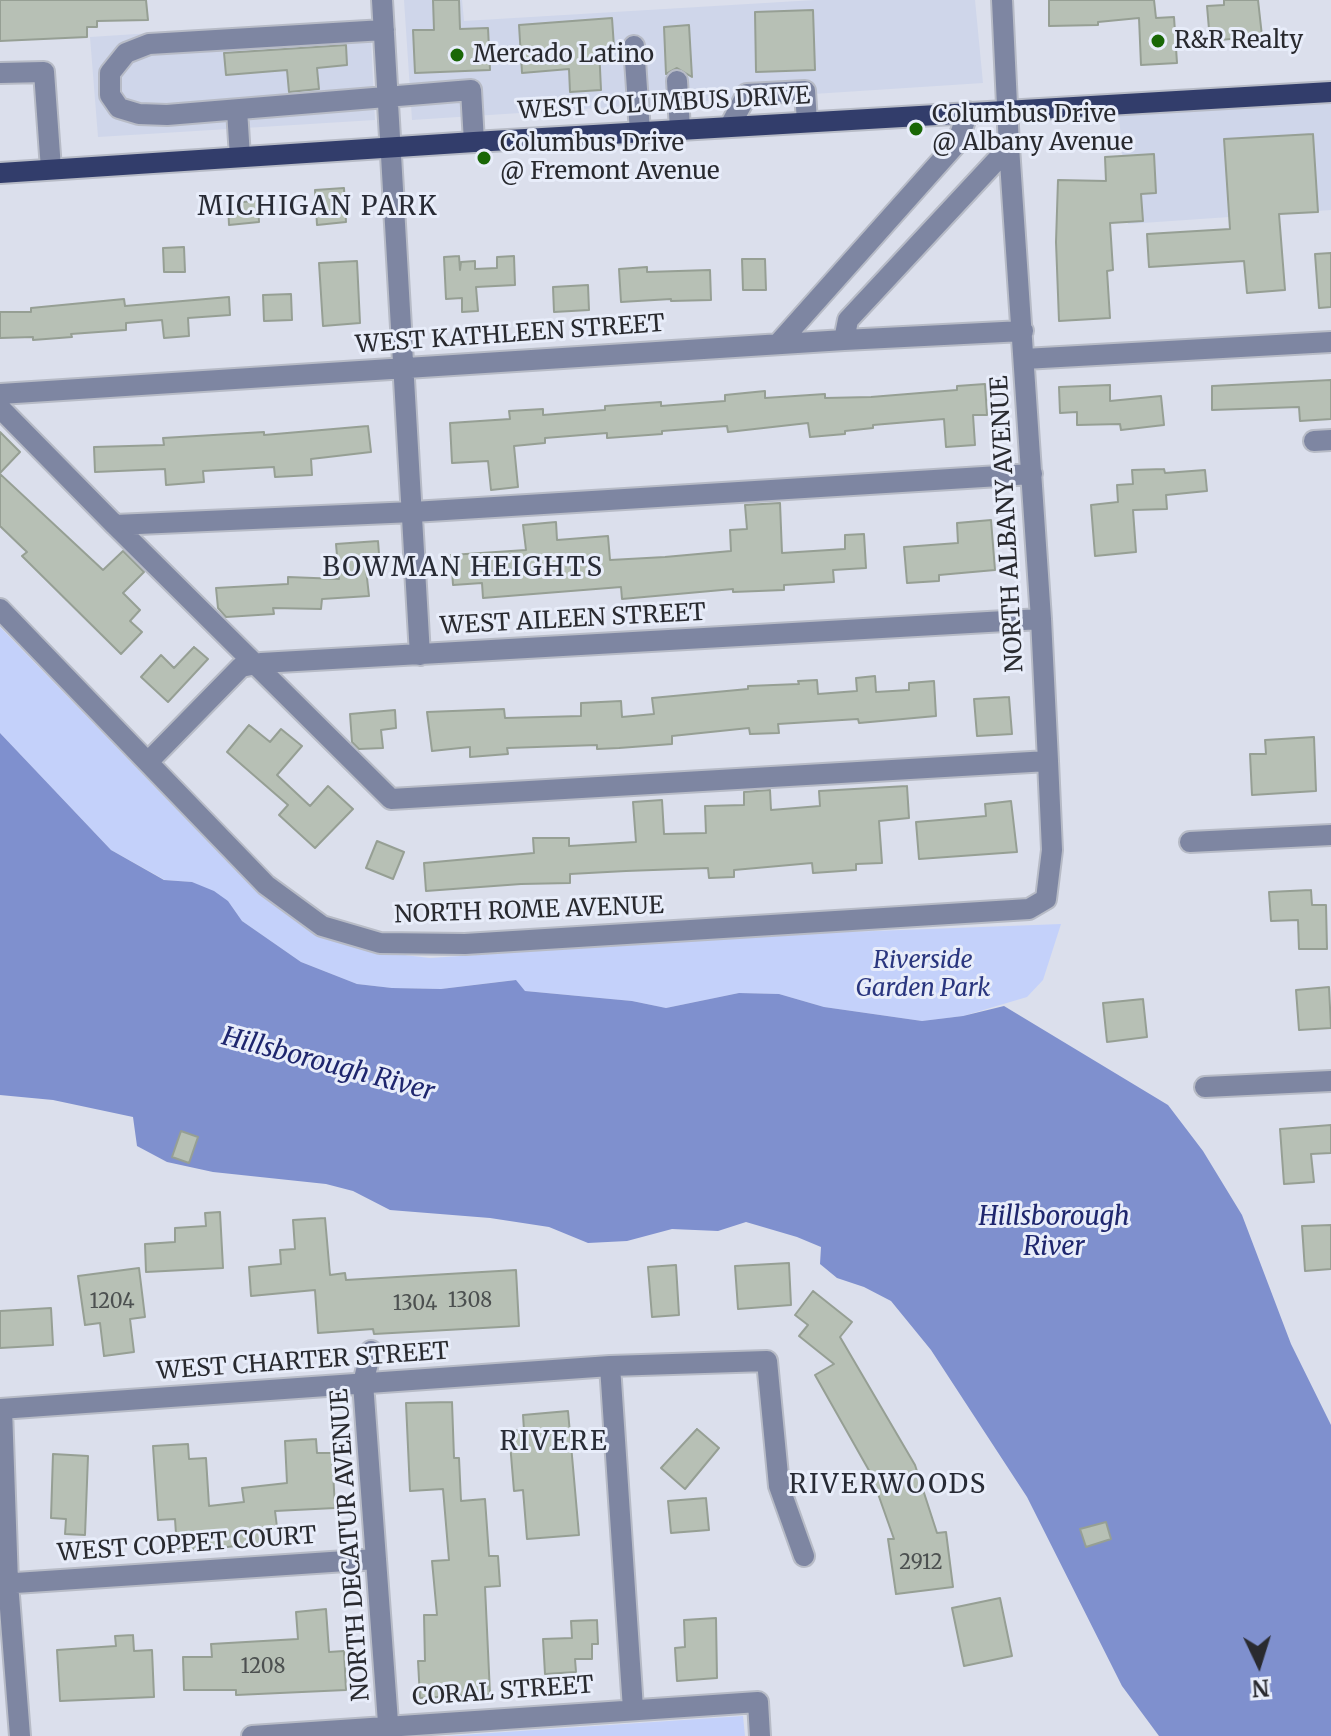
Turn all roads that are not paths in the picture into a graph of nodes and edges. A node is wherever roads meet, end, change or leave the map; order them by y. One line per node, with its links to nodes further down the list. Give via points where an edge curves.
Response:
1 (382, 0): 3 (street)
2 (1002, 0): 10 (street, NORTH ALBANY AVENUE)
3 (384, 30): 8 (street); 9 (street, via 149,44 126,53 110,73 110,95 119,108 139,114)
4 (634, 46): 15 (street)
5 (0, 73): 20 (street, via 44,72)
6 (677, 81): 14 (street)
7 (1331, 92): 10 (main road, WEST COLUMBUS DRIVE)
8 (387, 96): 9 (street); 16 (street, via 471,90); 17 (street)
9 (237, 110): 19 (street)
10 (1009, 110): 11 (main road, WEST COLUMBUS DRIVE); 18 (street, NORTH ALBANY AVENUE)
11 (968, 112): 12 (main road, WEST COLUMBUS DRIVE); 25 (street, via 957,143)
12 (807, 122): 13 (main road, WEST COLUMBUS DRIVE); 13 (street, via 805,91 747,94)
13 (730, 126): 14 (main road, WEST COLUMBUS DRIVE)
14 (680, 129): 15 (main road, WEST COLUMBUS DRIVE)
15 (640, 132): 16 (main road, WEST COLUMBUS DRIVE)
16 (474, 142): 17 (main road, WEST COLUMBUS DRIVE)
17 (389, 147): 19 (main road, WEST COLUMBUS DRIVE); 27 (street)
18 (1009, 147): 22 (street, NORTH ALBANY AVENUE); 23 (street, via 848,320)
19 (240, 157): 20 (main road, WEST COLUMBUS DRIVE)
20 (51, 169): 21 (main road, WEST COLUMBUS DRIVE)
21 (0, 173)
22 (1023, 331): 23 (street, WEST KATHLEEN STREET); 26 (street, NORTH ALBANY AVENUE)
23 (844, 340): 25 (street, WEST KATHLEEN STREET)
24 (1331, 342): 26 (street)
25 (778, 344): 27 (street, WEST KATHLEEN STREET)
26 (1024, 359): 30 (street, NORTH ALBANY AVENUE)
27 (405, 368): 28 (street, WEST KATHLEEN STREET); 31 (street)
28 (0, 394)
29 (0, 408): 32 (street)
30 (1032, 474): 31 (street); 34 (street, NORTH ALBANY AVENUE)
31 (413, 512): 32 (street); 35 (street)
32 (115, 525): 36 (street)
33 (0, 609): 38 (street, NORTH ROME AVENUE)
34 (1041, 619): 35 (street, WEST AILEEN STREET); 37 (street, NORTH ALBANY AVENUE)
35 (420, 655): 36 (street, WEST AILEEN STREET)
36 (254, 664): 37 (street, via 391,799); 38 (street, via 241,667)
37 (1048, 761): 41 (street, NORTH ALBANY AVENUE, via 1052,850)
38 (148, 762): 41 (street, NORTH ROME AVENUE, via 266,885 322,926 380,943 465,944 1029,909)
39 (1331, 835): 40 (street)
40 (1190, 842)
41 (1046, 899)
42 (1331, 1081): 43 (street)
43 (1205, 1087)
44 (371, 1351): 46 (street, NORTH DECATUR AVENUE)
45 (610, 1366): 46 (street, WEST CHARTER STREET); 48 (street, WEST CHARTER STREET, via 767,1361 779,1486); 51 (street)
46 (363, 1383): 47 (street, WEST CHARTER STREET); 49 (street, NORTH DECATUR AVENUE)
47 (1, 1409): 50 (street)
48 (804, 1556)
49 (376, 1559): 50 (street, WEST COPPET COURT); 52 (street, NORTH DECATUR AVENUE)
50 (4, 1583): 53 (street)
51 (633, 1709): 52 (street, CORAL STREET); 55 (street, CORAL STREET, via 758,1702)
52 (389, 1731): 54 (street, CORAL STREET)
53 (20, 1736)
54 (252, 1736)
55 (760, 1736)

